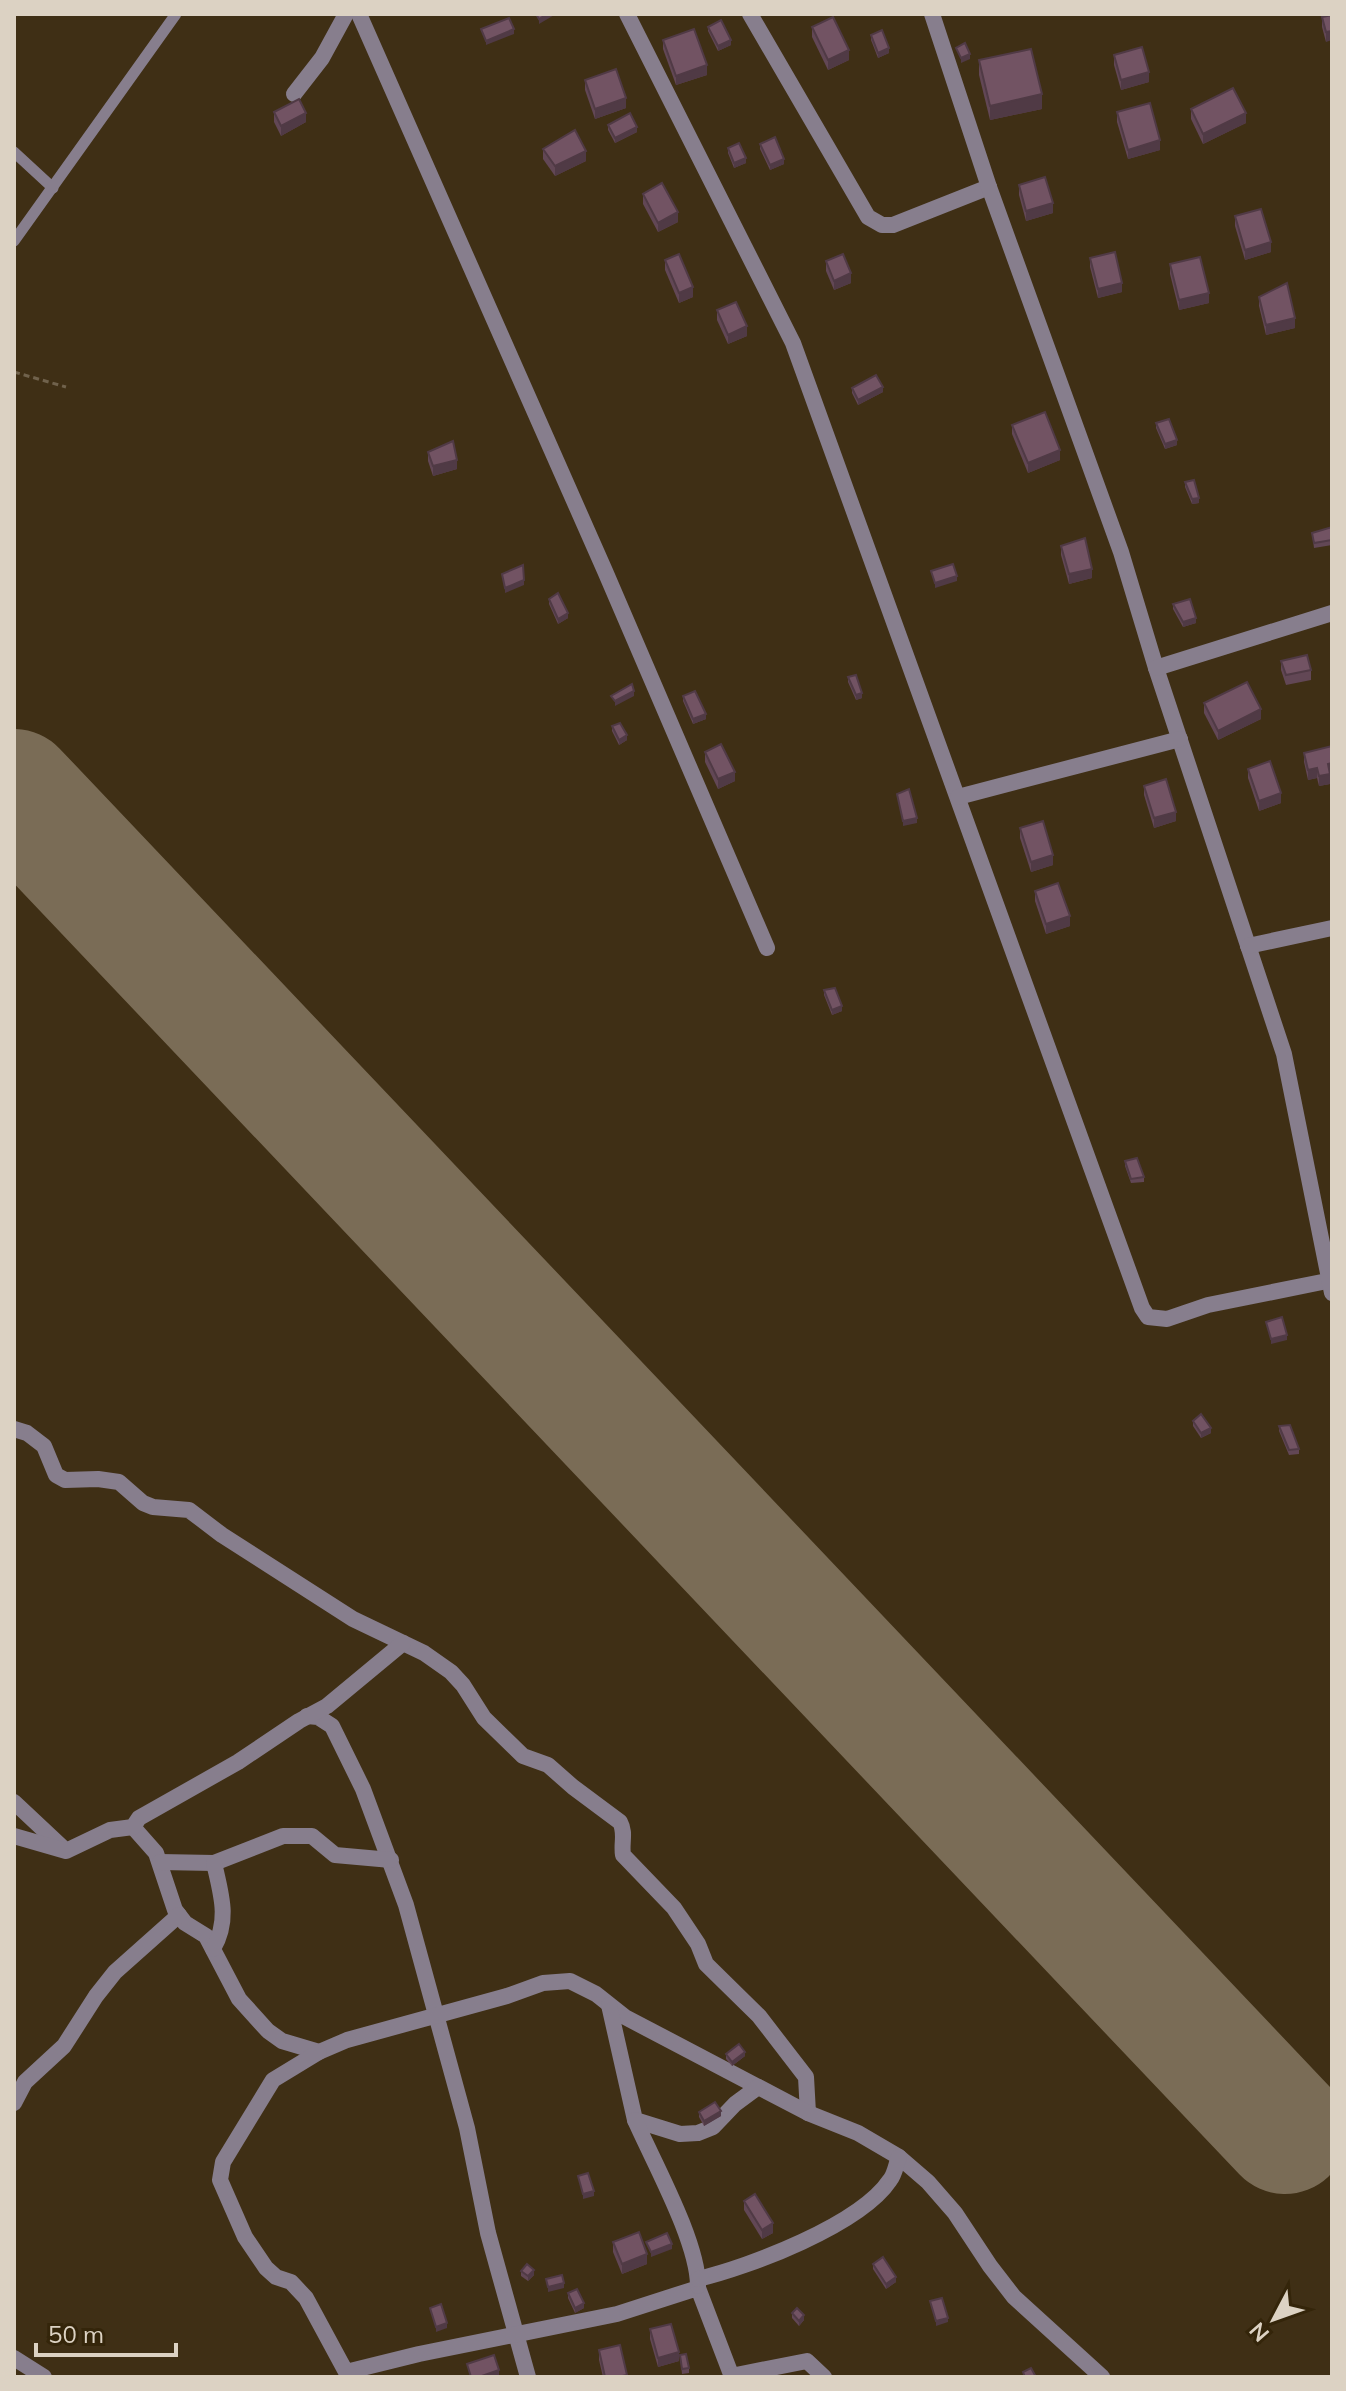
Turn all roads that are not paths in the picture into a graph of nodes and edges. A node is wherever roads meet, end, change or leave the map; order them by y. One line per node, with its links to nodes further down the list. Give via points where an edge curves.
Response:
1 (176, 14): 10 (lane)
2 (346, 14): 7 (street)
3 (359, 14): 18 (street)
4 (750, 14): 9 (street, via 868,217 893,225)
5 (932, 14): 9 (street)
6 (632, 16): 15 (street, via 793,343)
7 (294, 94)
8 (14, 152): 10 (lane)
9 (989, 187): 13 (street, via 1116,538)
10 (53, 188): 11 (lane)
11 (14, 241)
12 (1332, 613): 13 (street)
13 (1156, 668): 14 (street)
14 (1180, 739): 15 (street); 17 (street)
15 (958, 797): 19 (street, via 1135,1294 1148,1317 1167,1319 1208,1305)
16 (1332, 928): 17 (street)
17 (1248, 946): 19 (street, via 1284,1054)
18 (767, 948)
19 (1331, 1285)
20 (14, 1429): 21 (street, via 44,1446 56,1475 65,1480 124,1483 143,1503 189,1510 353,1619)
21 (403, 1643): 22 (street); 39 (street, via 451,1672 484,1718 523,1756 548,1765 620,1822 623,1855 674,1908 706,1964 759,2016 806,2077)
22 (327, 1706): 23 (street); 24 (street)
23 (307, 1716): 24 (street); 26 (street, via 139,1818)
24 (332, 1726): 29 (street)
25 (14, 1802): 28 (street)
26 (133, 1827): 28 (street, via 110,1830); 30 (street)
27 (14, 1836): 28 (street)
28 (66, 1851)
29 (391, 1860): 31 (street, via 335,1855 312,1836 283,1836); 35 (street)
30 (160, 1862): 31 (street); 32 (street)
31 (214, 1863): 33 (street, via 225,1911 222,1934)
32 (179, 1915): 33 (street, via 206,1936); 38 (street, via 115,1972 64,2046 25,2082)
33 (213, 1949): 36 (street, via 239,1999 268,2031)
34 (609, 2005): 35 (street, via 562,1981); 37 (street); 40 (street)
35 (434, 2015): 36 (street); 43 (street)
36 (319, 2052): 45 (street, via 273,2080 223,2162 220,2180 245,2237 266,2268 306,2298 340,2363)
37 (758, 2087): 39 (street); 40 (street, via 713,2127 698,2133 680,2134)
38 (14, 2103)
39 (808, 2113): 41 (street)
40 (635, 2120): 42 (street, via 679,2218)
41 (899, 2157): 42 (street, via 891,2180 843,2220 798,2245); 50 (street, via 955,2213 1014,2297)
42 (698, 2283): 43 (street, via 617,2314); 46 (street)
43 (517, 2336): 45 (street, via 419,2354); 48 (street)
44 (14, 2358): 47 (street)
45 (355, 2374)
46 (732, 2376): 49 (street, via 807,2361)
47 (44, 2377)
48 (528, 2377)
49 (824, 2377)
50 (1102, 2377)

